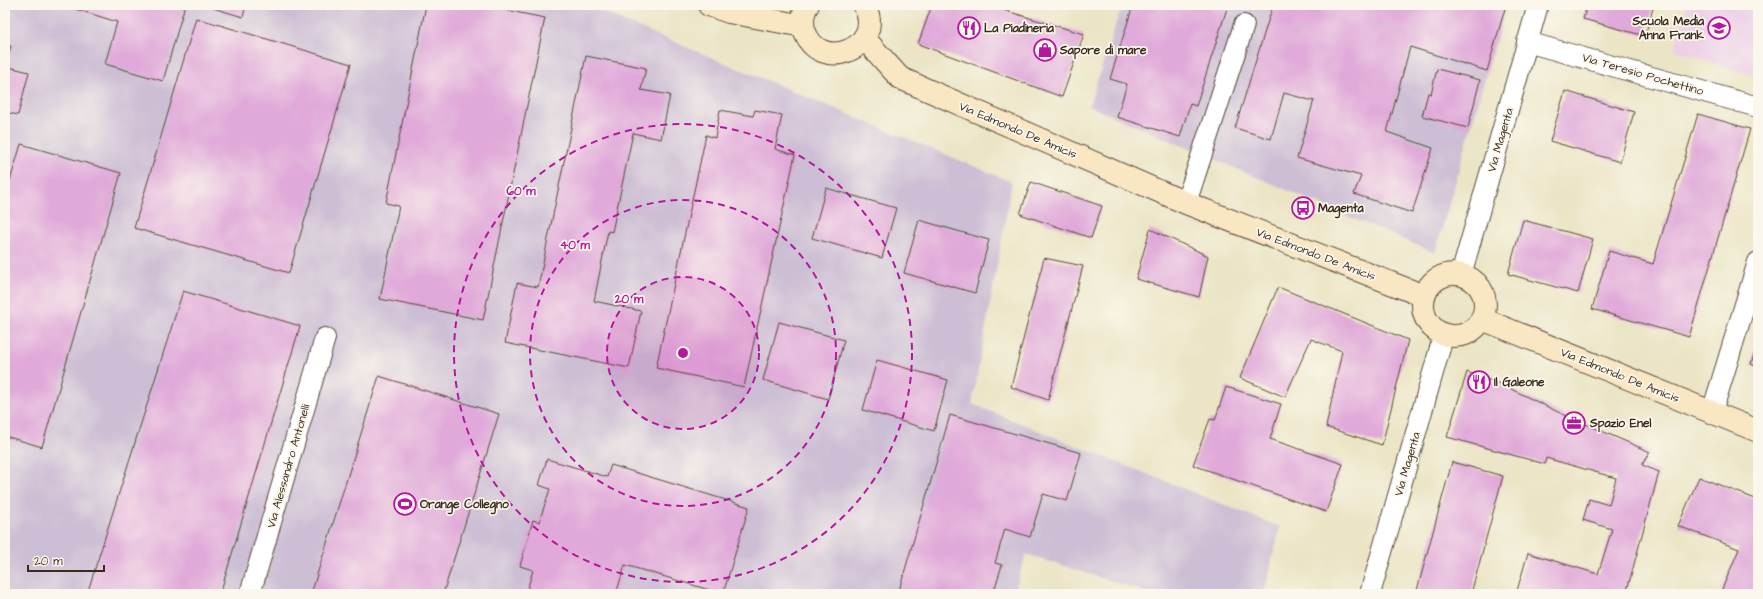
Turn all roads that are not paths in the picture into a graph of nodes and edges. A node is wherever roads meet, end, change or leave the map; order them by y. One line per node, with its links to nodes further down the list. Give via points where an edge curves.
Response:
1 (709, 5): 6 (street, via 729,12)
2 (808, 5): 6 (street)
3 (864, 5): 7 (street, via 869,19)
4 (1538, 5): 8 (street, Via Magenta)
5 (1244, 24): 10 (street)
6 (804, 26): 7 (street, via 811,42 825,52 834,54 847,52 859,45)
7 (864, 38): 10 (street, Via Edmondo De Amicis, via 900,78)
8 (1527, 42): 9 (street, Via Teresio Pochettino); 12 (street, Via Magenta)
9 (1758, 107)
10 (1186, 203): 13 (street, Via Edmondo De Amicis)
11 (1758, 262): 17 (street)
12 (1461, 275): 13 (street, via 1444,275 1434,280); 14 (street, via 1473,280 1485,297 1486,307)
13 (1424, 296): 15 (street, via 1425,318 1431,326)
14 (1482, 319): 15 (street, via 1478,326 1459,336); 17 (street, Via Edmondo De Amicis)
15 (1444, 334): 20 (street, Via Magenta)
16 (325, 338): 19 (street, Via Alessandro Antonelli)
17 (1712, 412): 18 (street, Via Edmondo De Amicis)
18 (1758, 431)
19 (250, 594)
20 (1370, 594)

